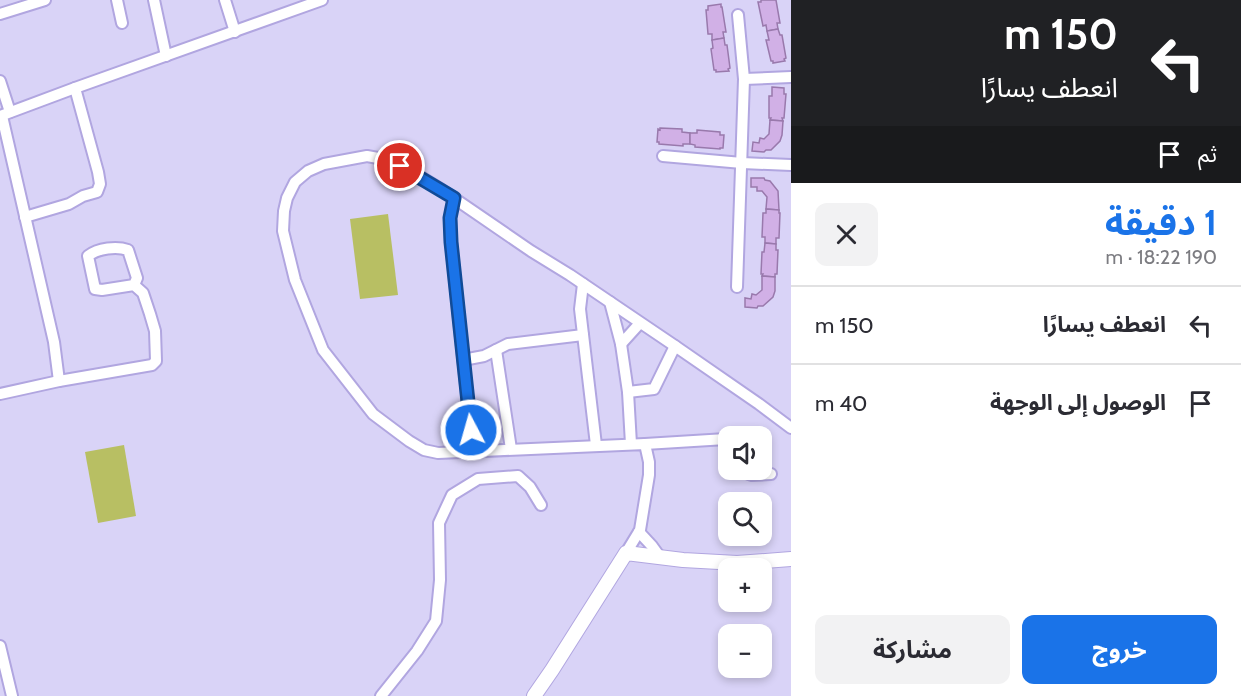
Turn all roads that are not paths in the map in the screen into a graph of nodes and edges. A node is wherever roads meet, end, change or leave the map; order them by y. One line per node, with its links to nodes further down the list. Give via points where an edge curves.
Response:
1 (45, 0): 6 (street)
2 (117, 0): 8 (street)
3 (154, 0): 10 (street)
4 (225, 0): 9 (street)
5 (322, 0): 9 (street)
6 (0, 14)
7 (738, 15): 12 (street)
8 (122, 23)
9 (235, 32): 10 (street)
10 (166, 56): 14 (street)
11 (791, 77): 12 (street)
12 (744, 79): 17 (street)
13 (0, 81): 15 (street)
14 (75, 88): 15 (street); 20 (street, via 98,172 97,192)
15 (4, 115): 20 (street)
16 (663, 156): 17 (street)
17 (742, 163): 18 (street); 23 (street)
18 (791, 165)
19 (454, 198): 21 (street); 30 (street, via 451,242); 40 (street, via 389,160 367,156 345,159 308,171 295,182 287,198 283,231 295,280 322,350 373,414 424,450)
20 (25, 217): 31 (street, via 54,342)
21 (584, 284): 24 (street); 26 (street, via 580,309)
22 (134, 285): 22 (street, via 95,289 88,256 120,247 128,250 137,278); 31 (street, via 143,293 155,331 156,361)
23 (737, 287)
24 (610, 302): 25 (street); 27 (street)
25 (640, 323): 27 (street); 28 (street)
26 (583, 335): 29 (street, via 508,344); 38 (street)
27 (621, 344): 32 (street)
28 (675, 346): 32 (street, via 654,389); 34 (street)
29 (496, 350): 30 (street); 39 (street)
30 (463, 360): 40 (street)
31 (59, 381): 33 (street)
32 (628, 392): 36 (street)
33 (0, 394)
34 (791, 428)
35 (718, 439): 37 (street)
36 (631, 444): 37 (street); 38 (street)
37 (645, 444): 42 (street, via 649,462)
38 (596, 445): 39 (street)
39 (512, 449): 40 (street)
40 (473, 452)
41 (541, 505): 48 (street, via 518,476 478,479 452,495 439,523 436,621)
42 (639, 532): 43 (street); 44 (street)
43 (626, 553): 44 (street); 49 (street)
44 (660, 557): 45 (street, via 737,562)
45 (791, 559)
46 (0, 646): 47 (street)
47 (12, 696)
48 (381, 696)
49 (534, 696)

